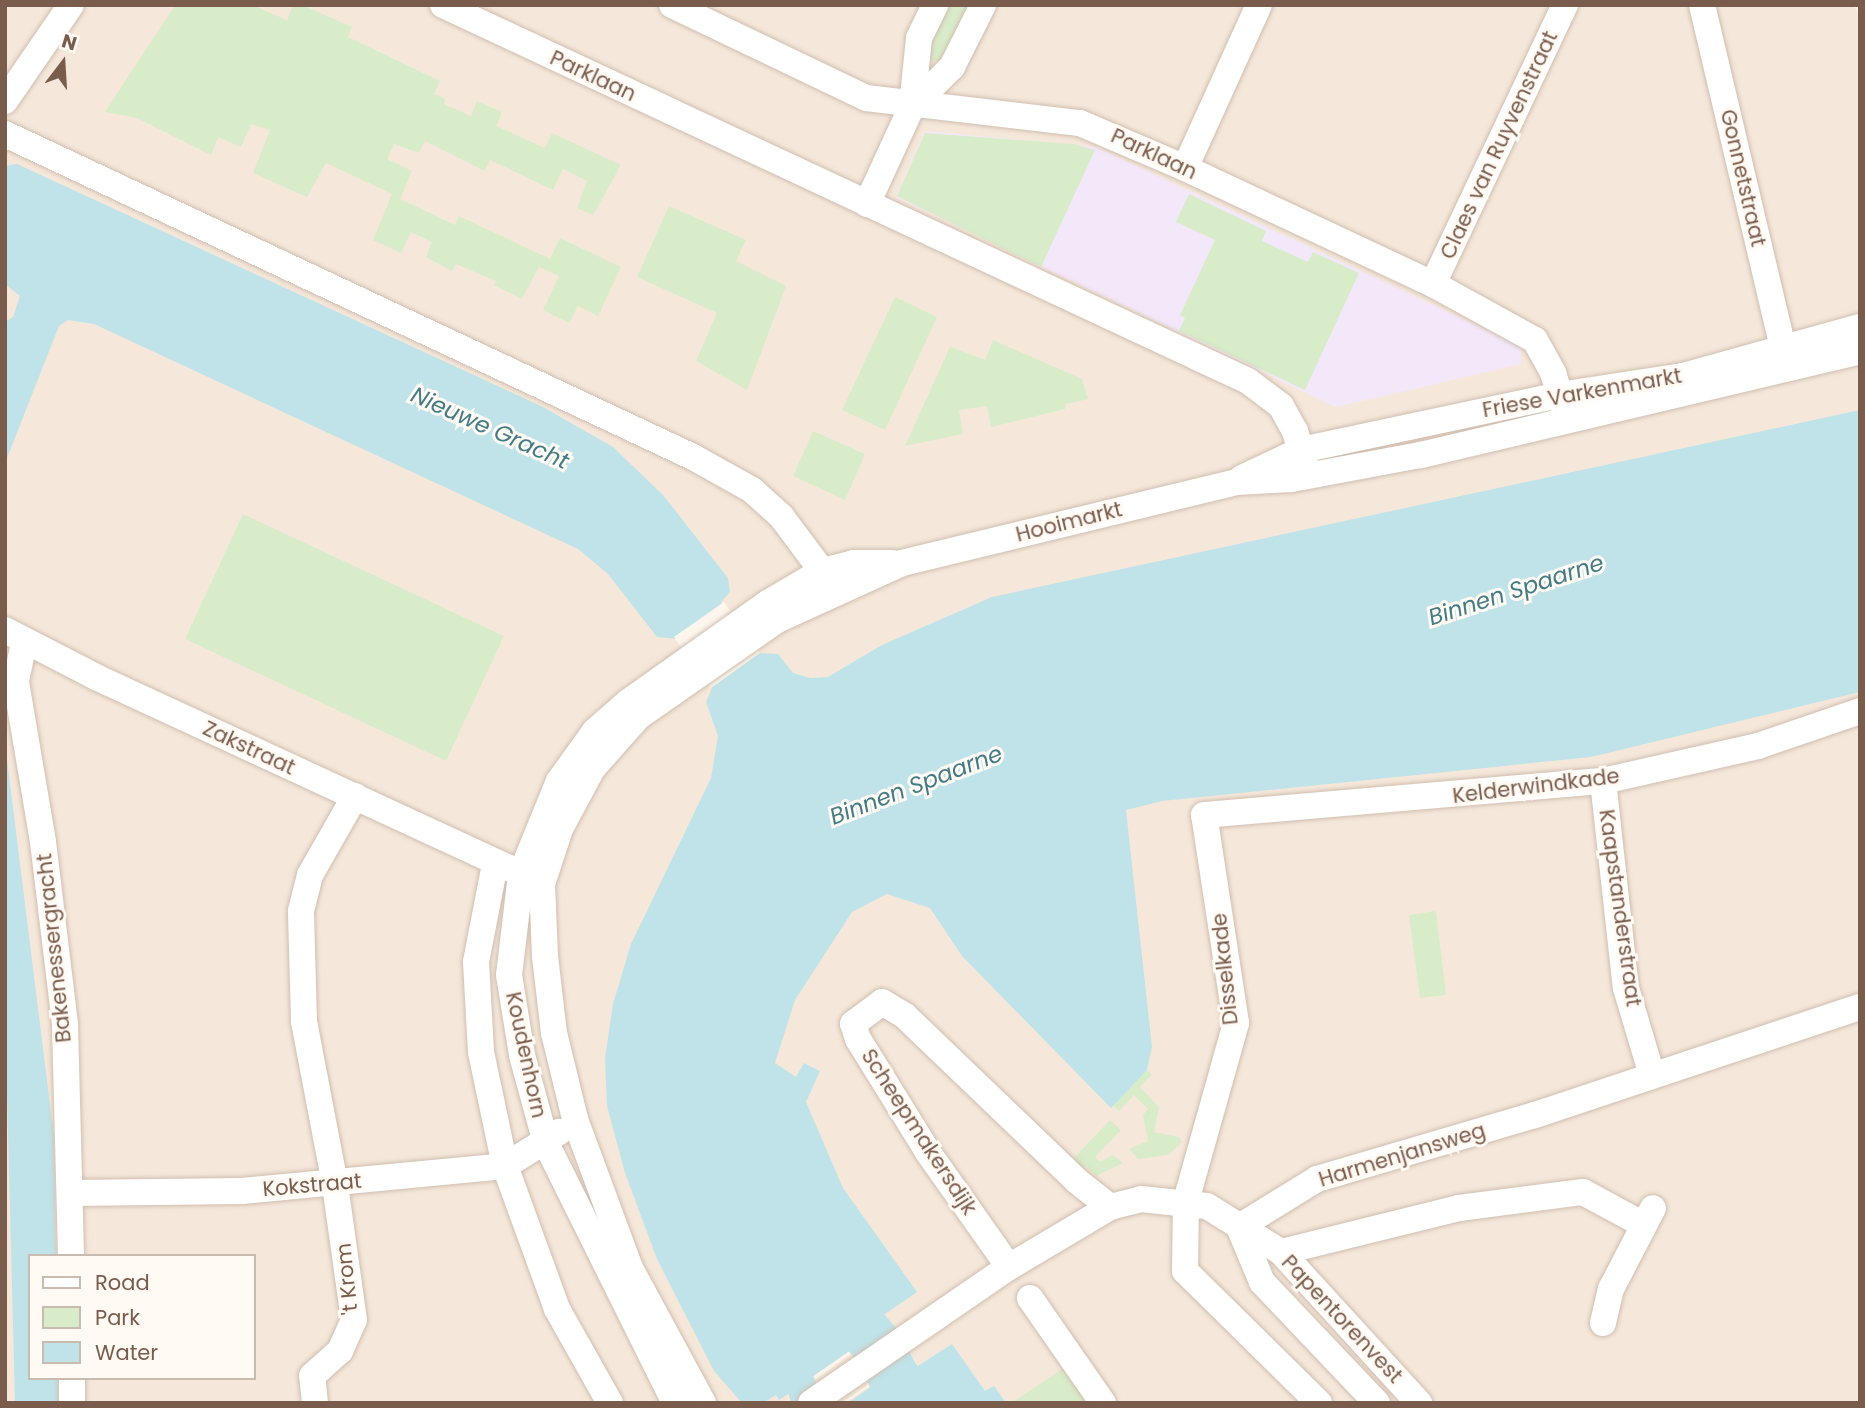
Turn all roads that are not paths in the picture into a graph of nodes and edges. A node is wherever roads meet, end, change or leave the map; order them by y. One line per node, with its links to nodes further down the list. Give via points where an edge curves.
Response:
1 (71, 5): 9 (street)
2 (443, 5): 13 (street, Parklaan)
3 (672, 5): 10 (street, Parklaan, via 866,98)
4 (935, 5): 10 (street, via 919,38)
5 (983, 5): 10 (street, via 952,67)
6 (1259, 5): 12 (street)
7 (1565, 5): 14 (street, Claes van Ruyvenstraat)
8 (1702, 5): 17 (street, Gonnetstraat)
9 (5, 101)
10 (912, 106): 12 (street, Parklaan, via 1080,124); 13 (street)
11 (5, 134): 24 (street, via 693,457 752,490 781,516)
12 (1185, 168): 14 (street, Parklaan)
13 (867, 204): 20 (street, Parklaan, via 1248,381 1281,406)
14 (1433, 284): 18 (street, Parklaan, via 1535,340)
15 (1860, 327): 17 (street, Friese Varkenmarkt)
16 (1860, 351): 17 (street, Friese Varkenmarkt)
17 (1786, 360): 18 (street, Friese Varkenmarkt); 19 (street, Friese Varkenmarkt)
18 (1559, 395): 19 (street, Parklaan); 20 (street, Friese Varkenmarkt)
19 (1568, 420): 21 (street, Friese Varkenmarkt)
20 (1301, 450): 21 (street, Parklaan); 22 (street, Hooimarkt)
21 (1308, 475): 22 (street, Hooimarkt)
22 (1236, 482): 23 (street, Hooimarkt)
23 (902, 563): 24 (street, Hooimarkt, via 853,563); 25 (street, Hooimarkt)
24 (822, 571): 25 (street, Hooimarkt)
25 (744, 631): 32 (street, Koudenhorn, via 595,732 540,819)
26 (15, 636): 29 (street, Zakstraat); 39 (street, Bakenessergracht, via 16,682 43,842 65,1025)
27 (1860, 711): 28 (street, Kelderwindkade, via 1758,746)
28 (1603, 781): 30 (street, Kelderwindkade); 34 (street, Kaapstanderstraat, via 1626,988)
29 (355, 796): 31 (street, Zakstraat); 38 (street, via 310,876 301,911 304,1021)
30 (1205, 815): 40 (street, Disselkade, via 1236,1023)
31 (495, 864): 32 (street, Zakstraat); 37 (street, Koudenhorn, via 476,962 481,1052)
32 (532, 879): 35 (street, Koudenhorn, via 554,1033); 36 (street, Koudenhorn, via 509,975 522,1055)
33 (1860, 1007): 34 (street, Harmenjansweg)
34 (1652, 1075): 42 (street, Harmenjansweg, via 1527,1118 1317,1180)
35 (575, 1119): 36 (street, Kokstraat); 53 (street, Koudenhorn, via 630,1268)
36 (546, 1143): 37 (street, Kokstraat); 52 (street, Koudenhorn)
37 (505, 1166): 38 (street, Kokstraat); 51 (street, Koudenhorn, via 556,1309)
38 (335, 1184): 39 (street, Kokstraat, via 242,1191); 50 (street, 't Krom, via 354,1321 340,1351 312,1376)
39 (71, 1193): 44 (street, Bakenessergracht)
40 (1186, 1201): 41 (street, via 1141,1199); 42 (street, via 1207,1206); 56 (street, via 1185,1271)
41 (1110, 1207): 45 (street); 45 (street, Scheepmakersdijk, via 905,1016 883,1002 853,1024 858,1039 928,1152)
42 (1239, 1227): 43 (street, Papentorenvest); 57 (street, Papentorenvest, via 1262,1282)
43 (1281, 1252): 47 (street, via 1459,1208 1583,1192 1649,1216 1611,1289); 58 (street, Papentorenvest)
44 (71, 1254)
45 (1009, 1268): 54 (street)
46 (1030, 1298): 55 (street)
47 (1602, 1323)
48 (72, 1380): 49 (street)
49 (72, 1403)
50 (314, 1403)
51 (610, 1403)
52 (675, 1403)
53 (703, 1403)
54 (811, 1403)
55 (1103, 1403)
56 (1319, 1403)
57 (1377, 1403)
58 (1419, 1403)

